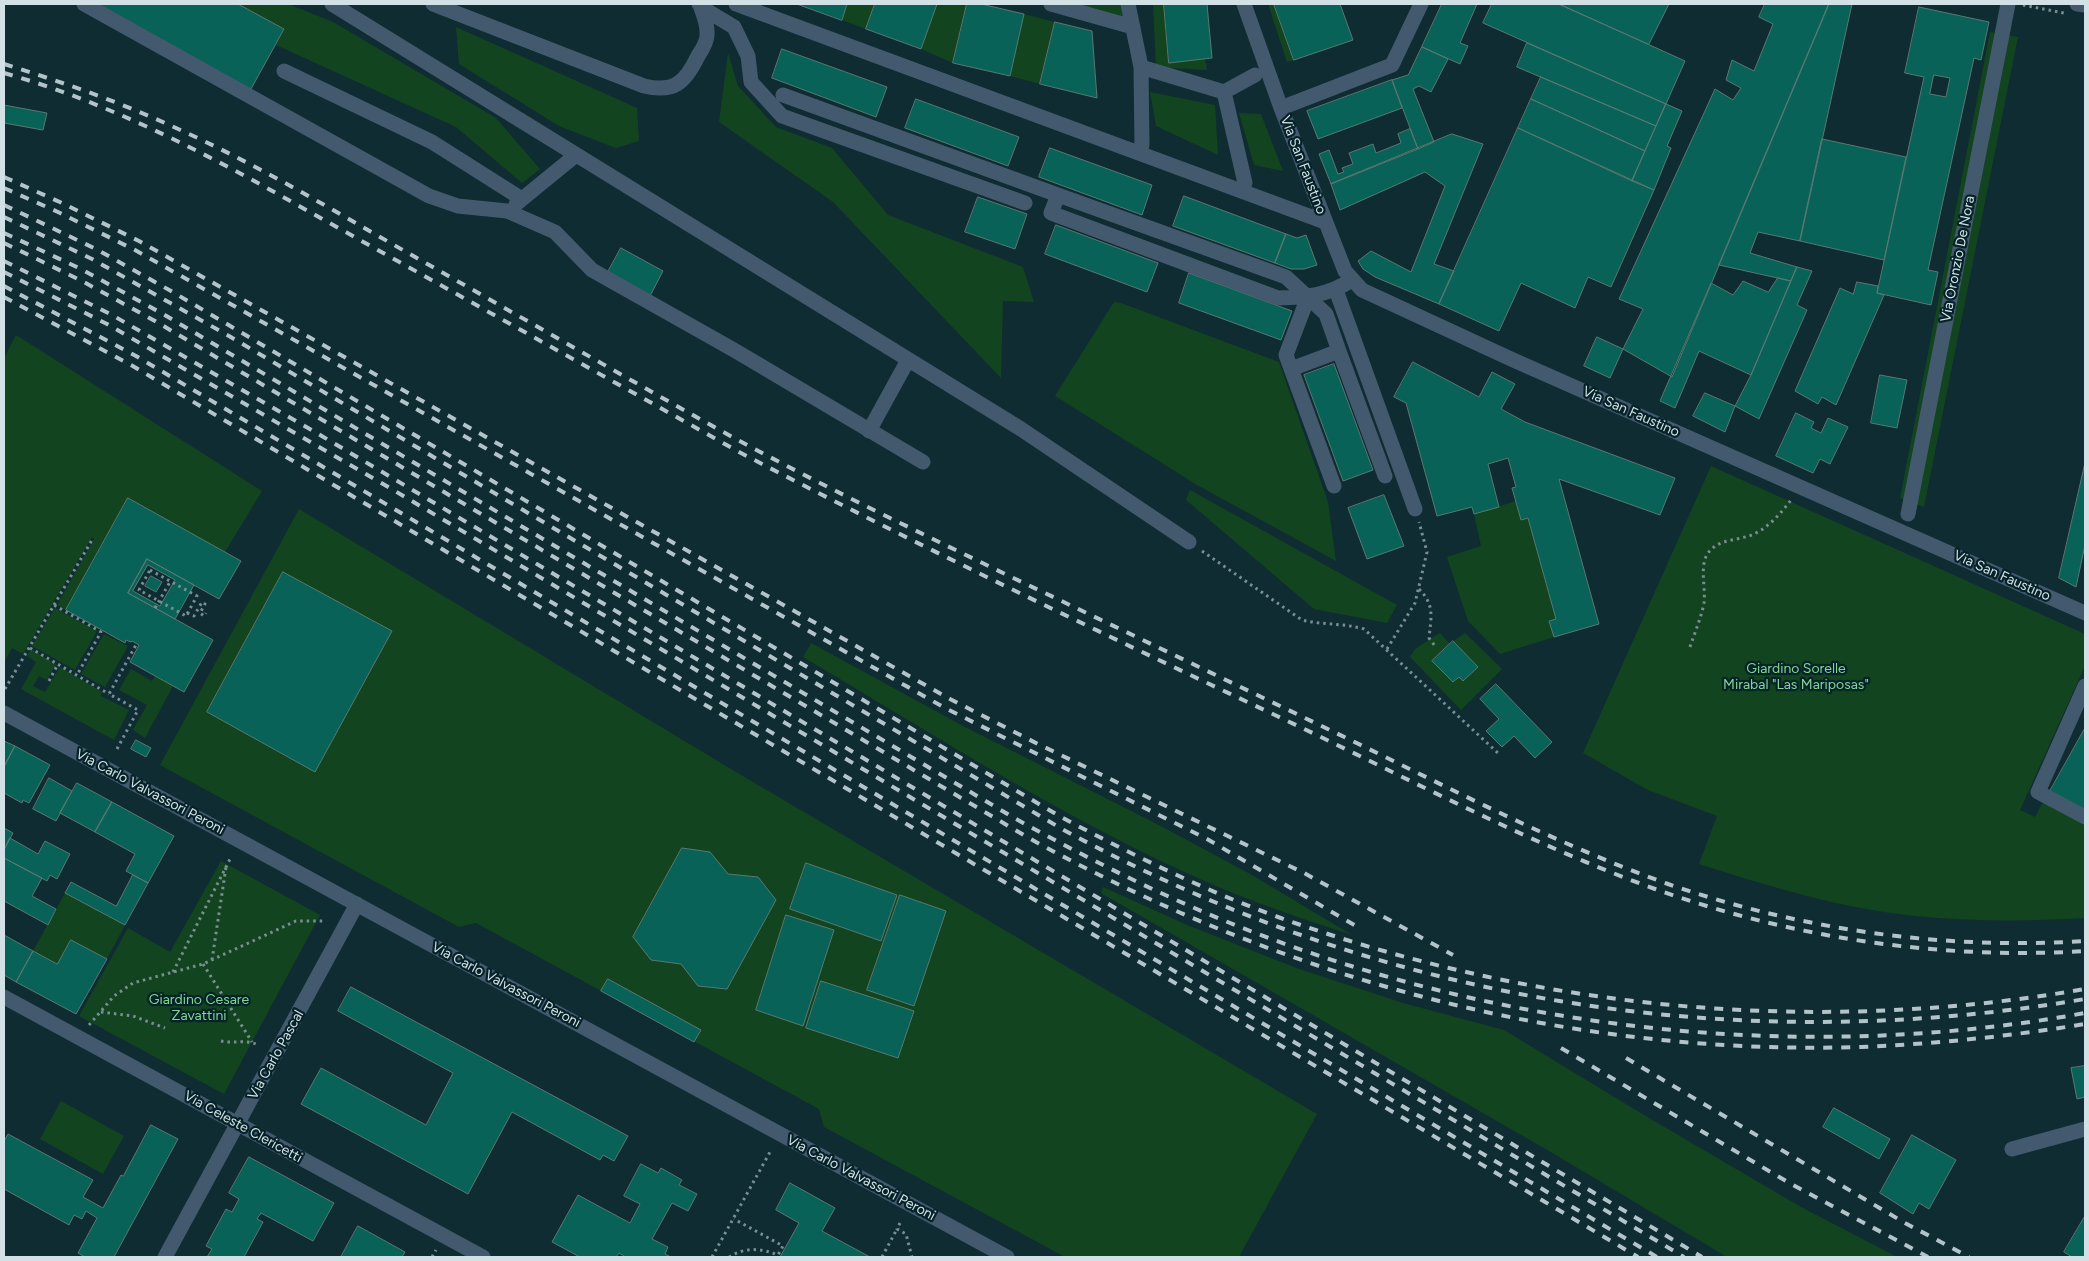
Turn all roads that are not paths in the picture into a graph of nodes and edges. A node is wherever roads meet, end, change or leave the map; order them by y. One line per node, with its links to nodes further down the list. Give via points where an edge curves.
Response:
1 (84, 4): 26 (street, via 429,196 458,206)
2 (332, 4): 21 (street)
3 (433, 4): 4 (street, via 660,90 685,78 703,47 707,37 706,23)
4 (699, 4): 25 (street, via 734,27 748,56 751,82 782,116)
5 (736, 4): 27 (street)
6 (1051, 4): 13 (street)
7 (1244, 4): 19 (street, Via San Faustino)
8 (1421, 4): 19 (street, Via San Faustino, via 1392,65)
9 (2008, 4): 39 (street, Via Oronzio De Nora)
10 (1125, 5): 13 (street)
11 (2085, 6): 12 (street)
12 (2071, 8)
13 (1133, 27): 14 (street)
14 (1141, 67): 17 (street); 20 (street)
15 (284, 71): 24 (street, via 432,142)
16 (1255, 76): 17 (street)
17 (1224, 92): 22 (street)
18 (783, 95): 23 (street)
19 (1281, 108): 27 (street, Via San Faustino)
20 (1142, 145)
21 (576, 155): 24 (street); 32 (street)
22 (1245, 184)
23 (1058, 194): 30 (street, via 1286,277); 30 (street, via 1051,213 1278,298)
24 (522, 199): 26 (street)
25 (1025, 204)
26 (507, 211): 34 (street, via 555,232 592,270)
27 (1325, 222): 28 (street, Via San Faustino, via 1345,271)
28 (1352, 280): 29 (street); 41 (street, Via San Faustino, via 1362,290 1512,359)
29 (1336, 290): 30 (street); 38 (street)
30 (1308, 297): 31 (street, via 1326,314); 33 (street, via 1286,355)
31 (1339, 351): 33 (street); 36 (street)
32 (908, 360): 34 (street); 40 (street, via 1021,429)
33 (1291, 369): 37 (street)
34 (868, 431): 35 (street)
35 (923, 462)
36 (1385, 476)
37 (1334, 486)
38 (1415, 509)
39 (1908, 514)
40 (1189, 542)
41 (2085, 613)
42 (2085, 686): 44 (street, via 2038,792)
43 (4, 713): 45 (street, Via Carlo Valvassori Peroni)
44 (2085, 817)
45 (357, 904): 47 (street, Via Carlo Pascal); 52 (street, Via Carlo Valvassori Peroni)
46 (4, 997): 47 (street, Via Celeste Clericetti)
47 (238, 1124): 50 (street, Via Carlo Pascal); 51 (street, Via Celeste Clericetti)
48 (2085, 1129): 49 (street)
49 (2012, 1149)
50 (165, 1257)
51 (483, 1257)
52 (1007, 1257)

